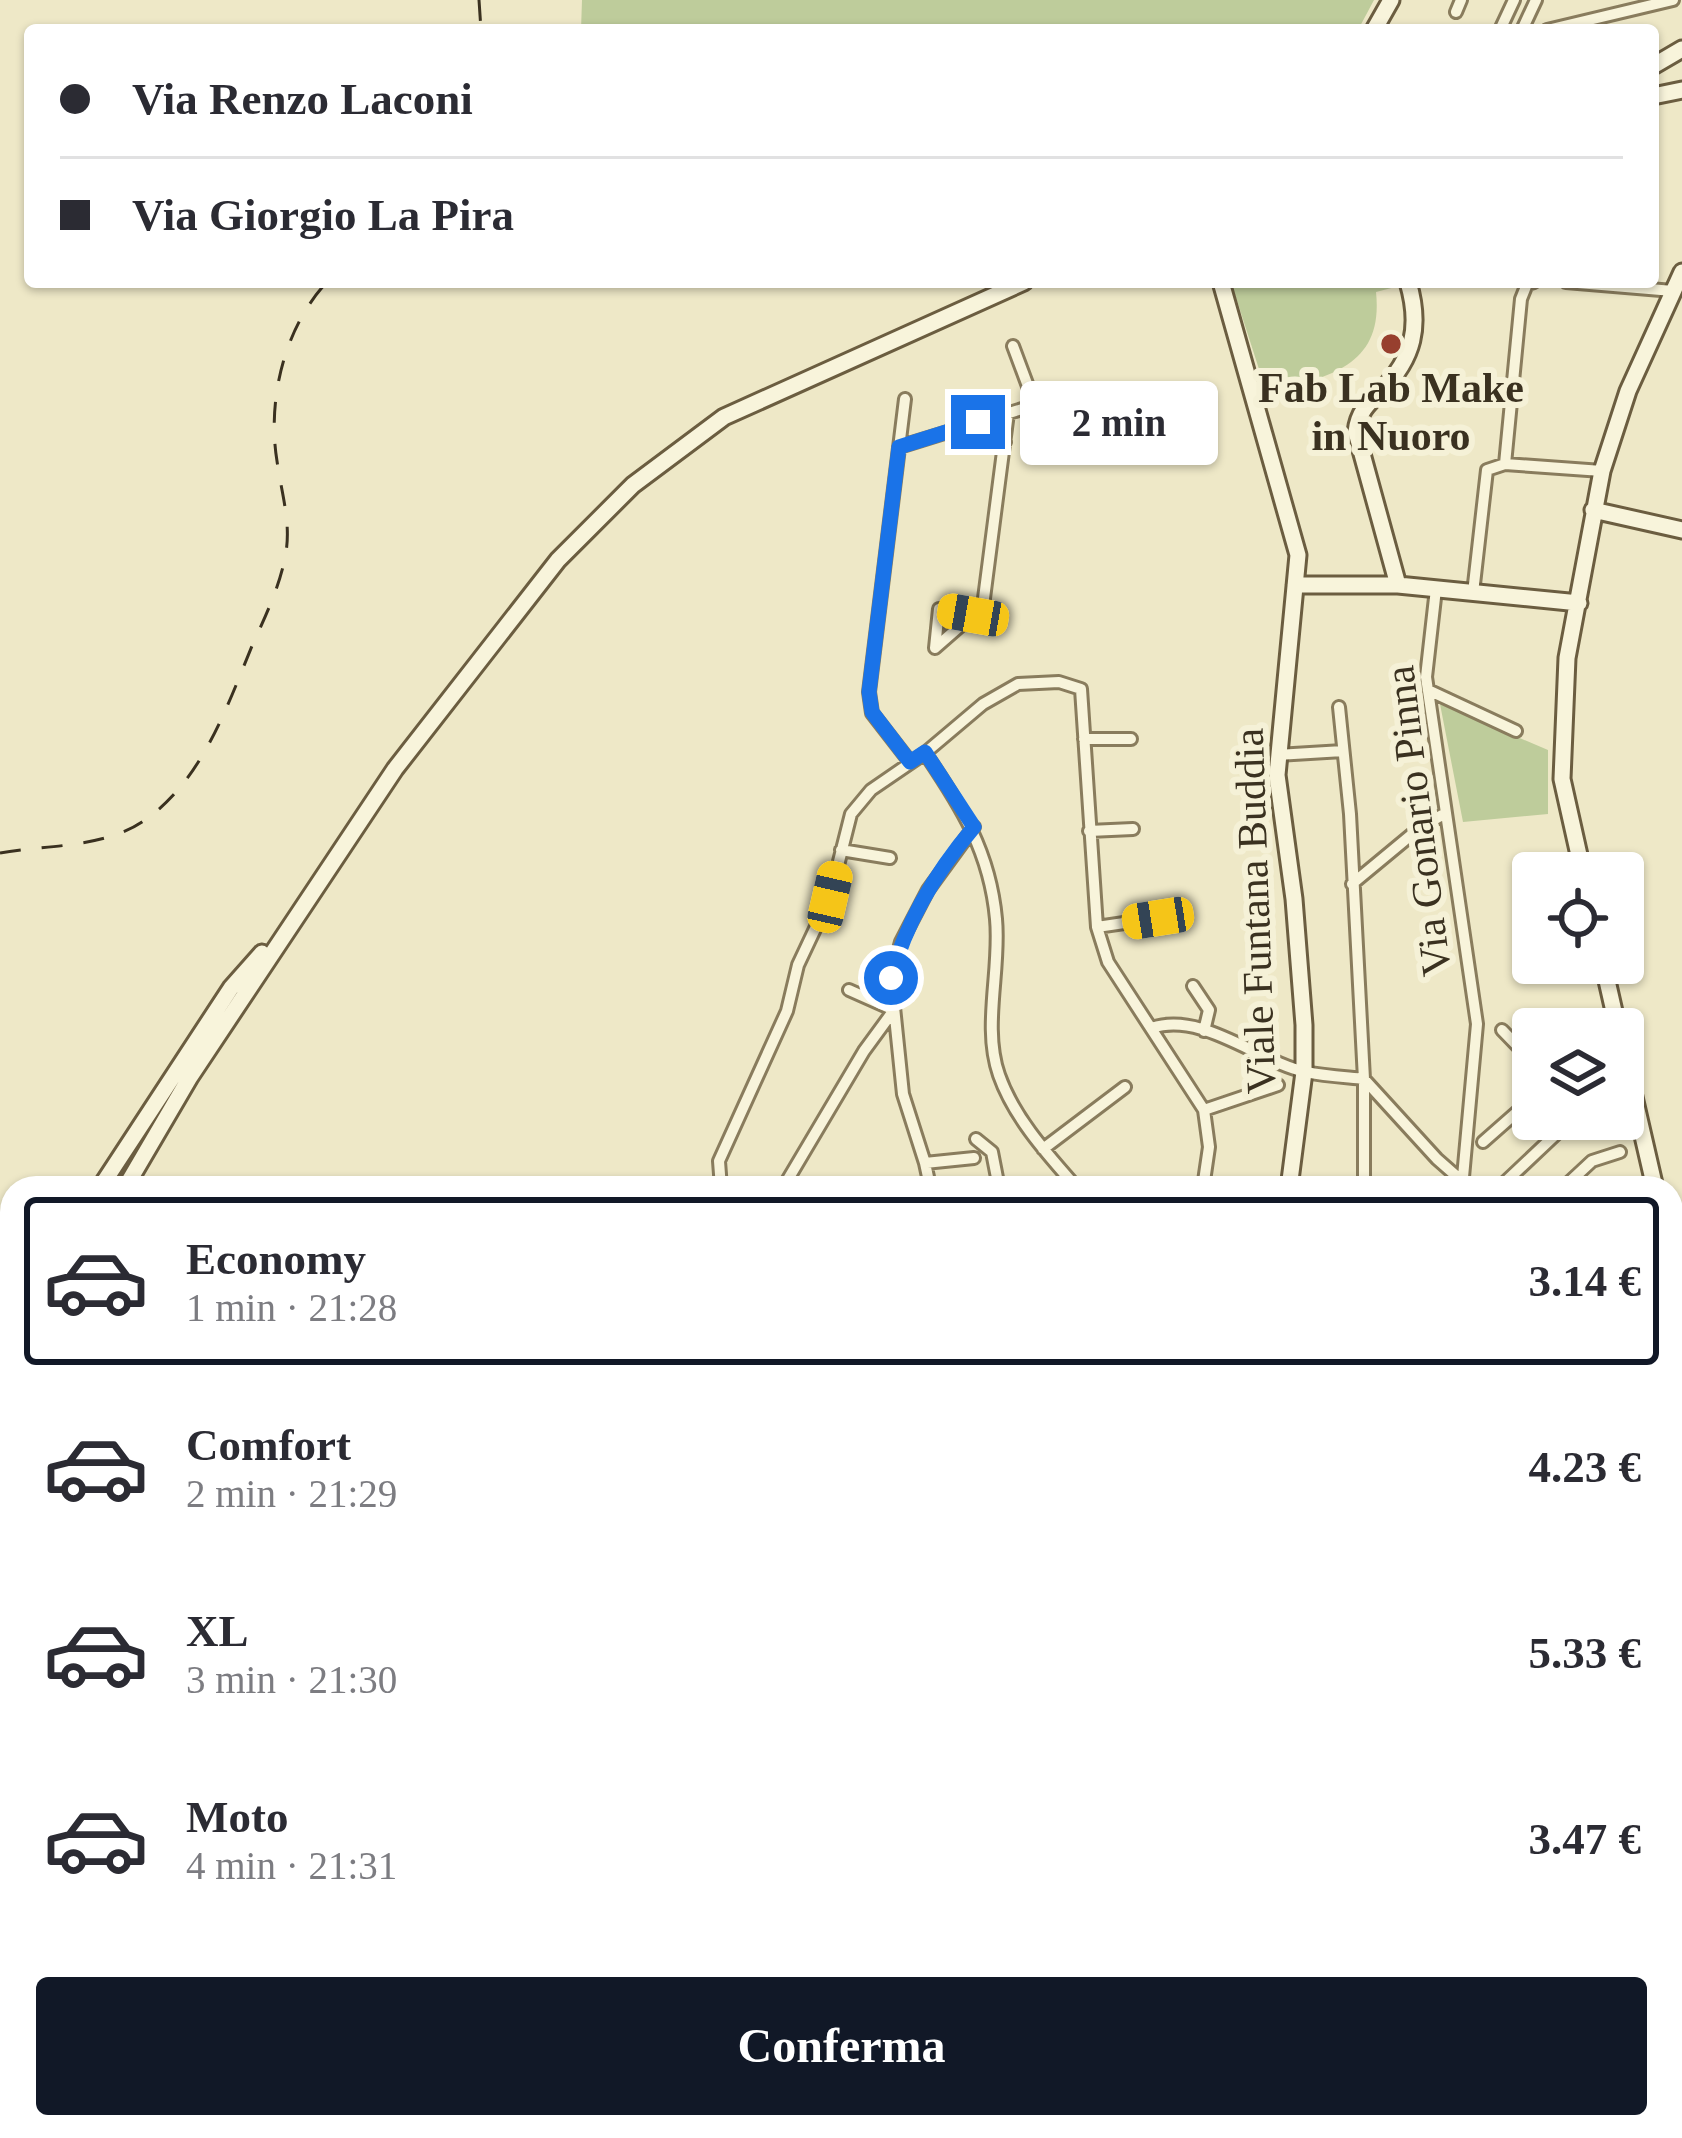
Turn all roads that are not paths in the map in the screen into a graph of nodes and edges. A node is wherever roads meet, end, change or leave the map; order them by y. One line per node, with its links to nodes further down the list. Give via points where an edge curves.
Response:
1 (1673, 0): 2 (street)
2 (1572, 24)
3 (1682, 272): 9 (main road)
4 (1012, 288): 43 (main road, via 724,417 633,485 558,560 474,665)
5 (1223, 288): 20 (main road, Viale Funtana Buddia, via 1293,528)
6 (1410, 288): 21 (main road, via 1414,341 1393,379 1364,407 1356,432)
7 (1525, 288): 16 (street)
8 (1637, 288): 9 (street)
9 (1673, 291): 17 (main road)
10 (1013, 346): 12 (street, via 1035,405)
11 (905, 399): 15 (street)
12 (1008, 413): 13 (street); 14 (street)
13 (947, 432): 14 (street); 15 (street)
14 (1005, 442): 25 (street, via 983,606)
15 (899, 447): 34 (street, via 869,692 872,712)
16 (1505, 464): 17 (street); 23 (street, via 1484,477)
17 (1602, 471): 18 (main road)
18 (1593, 510): 19 (main road); 24 (main road)
19 (1682, 530)
20 (1294, 585): 21 (main road); 33 (main road, Viale Funtana Buddia)
21 (1398, 585): 22 (main road)
22 (1436, 589): 23 (main road); 26 (street, Via Gonario Pinna)
23 (1473, 592): 24 (main road)
24 (1579, 603): 40 (main road, via 1567,658 1562,779)
25 (973, 615): 25 (street, via 934,648 939,609)
26 (1428, 690): 28 (street); 35 (street, Via Gonario Pinna)
27 (1339, 707): 31 (street)
28 (1516, 730)
29 (1084, 739): 30 (street); 32 (street, via 1081,688 1018,684); 38 (street)
30 (1131, 739)
31 (1343, 751): 33 (street); 42 (street)
32 (925, 752): 34 (street); 36 (street)
33 (1277, 755): 55 (main road, Viale Funtana Buddia)
34 (910, 762): 39 (street, via 851,814)
35 (1446, 813): 42 (street); 82 (street, Via Gonario Pinna, via 1477,1024)
36 (974, 827): 48 (street, via 901,942 891,978); 65 (street, via 997,920 998,1072)
37 (1133, 830): 38 (street)
38 (1089, 831): 45 (street)
39 (841, 850): 41 (street); 72 (street, via 787,1011 719,1161)
40 (1578, 852)
41 (890, 858)
42 (1352, 884): 56 (street)
43 (299, 910): 70 (main road, via 231,988); 71 (main road)
44 (1158, 918): 45 (street)
45 (1097, 927): 49 (street, via 1108,962)
46 (1193, 986): 51 (street, via 1209,1010)
47 (850, 990): 48 (street)
48 (894, 1010): 53 (street); 54 (street)
49 (1152, 1028): 51 (street); 59 (street)
50 (1502, 1030): 52 (street)
51 (1204, 1031): 55 (street)
52 (1512, 1040)
53 (899, 1041): 54 (street); 68 (street, via 903,1094)
54 (871, 1043): 73 (street)
55 (1304, 1072): 56 (street); 79 (main road, Viale Funtana Buddia)
56 (1364, 1079): 80 (street); 81 (street)
57 (1278, 1085): 59 (street)
58 (1125, 1088): 65 (street)
59 (1204, 1110): 78 (street)
60 (1512, 1116): 64 (street)
61 (976, 1139): 75 (street, via 992,1152)
62 (1549, 1140): 83 (street)
63 (1644, 1140): 85 (main road)
64 (1483, 1142)
65 (1043, 1149): 69 (street)
66 (1620, 1152): 84 (street)
67 (974, 1158): 68 (street)
68 (925, 1163): 74 (street)
69 (1064, 1173): 76 (street); 77 (street)
70 (108, 1176)
71 (131, 1176)
72 (721, 1176)
73 (791, 1176)
74 (928, 1176)
75 (997, 1176)
76 (1062, 1176)
77 (1067, 1176)
78 (1205, 1176)
79 (1291, 1176)
80 (1364, 1176)
81 (1455, 1176)
82 (1466, 1176)
83 (1512, 1176)
84 (1576, 1176)
85 (1652, 1176)

